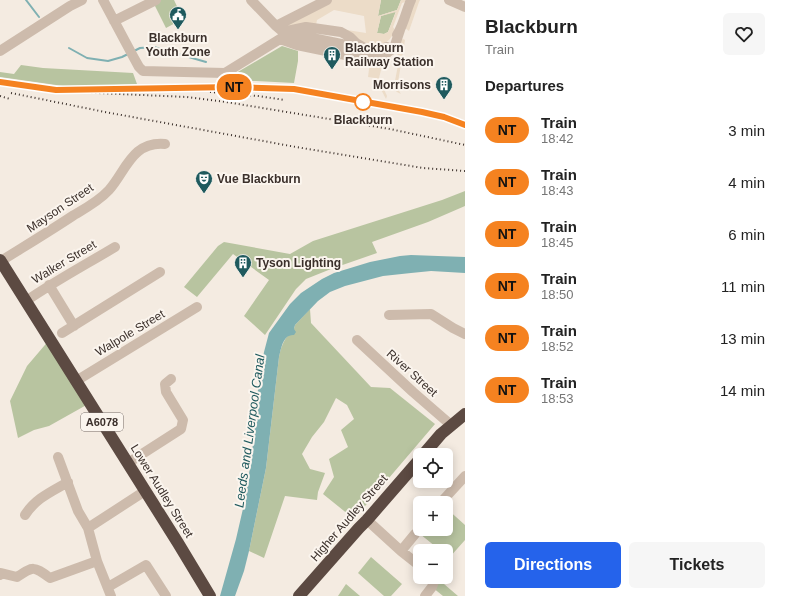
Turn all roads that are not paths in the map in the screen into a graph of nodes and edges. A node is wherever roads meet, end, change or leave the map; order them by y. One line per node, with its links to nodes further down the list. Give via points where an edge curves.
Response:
1 (82, 0): 8 (street)
2 (103, 0): 10 (street)
3 (156, 0): 10 (street)
4 (251, 0): 12 (street)
5 (327, 0): 12 (street)
6 (411, 0): 11 (street)
7 (449, 0): 9 (street)
8 (72, 3): 13 (street)
9 (465, 7)
10 (114, 21): 12 (street, via 143,72 225,73)
11 (400, 30): 12 (street, via 386,48 379,50 370,50 356,44 341,32 306,27); 12 (street, via 391,50 373,58 360,58 297,45)
12 (280, 32)
13 (0, 51)
14 (164, 144): 16 (street, Mayson Street, via 147,146 139,150 109,190 98,200)
15 (115, 247): 18 (street, Walker Street)
16 (0, 260): 19 (highway, Lower Audley Street / A6078)
17 (160, 272): 22 (street)
18 (49, 285): 19 (street, Walker Street); 22 (street)
19 (26, 300): 27 (highway, Lower Audley Street / A6078)
20 (197, 307): 27 (street, Walpole Street)
21 (389, 314): 24 (street, via 431,314)
22 (74, 326): 23 (street)
23 (62, 333)
24 (465, 334)
25 (356, 340): 29 (street, River Street)
26 (171, 379): 32 (street, via 165,384 166,392 183,420 181,429)
27 (76, 381): 32 (highway, Lower Audley Street / A6078)
28 (465, 414): 29 (highway)
29 (451, 425): 30 (highway)
30 (429, 448)
31 (58, 457): 35 (street)
32 (128, 463): 36 (highway, Lower Audley Street / A6078)
33 (413, 466): 39 (highway, Higher Audley Street)
34 (465, 476): 37 (street)
35 (68, 482): 38 (street, via 42,497); 40 (street, via 78,511)
36 (145, 491): 40 (street); 51 (highway, Lower Audley Street / A6078)
37 (447, 496)
38 (25, 515)
39 (367, 520): 42 (street); 52 (highway, Higher Audley Street)
40 (88, 528): 44 (street)
41 (413, 536): 42 (street)
42 (401, 551): 43 (street)
43 (413, 560)
44 (97, 561): 46 (street); 49 (street)
45 (0, 574): 46 (street, via 17,577 30,569 38,569)
46 (50, 578): 48 (street)
47 (433, 584): 53 (street)
48 (48, 588)
49 (109, 591): 50 (street, via 146,565)
50 (166, 596)
51 (210, 596)
52 (299, 596)
53 (424, 596)

